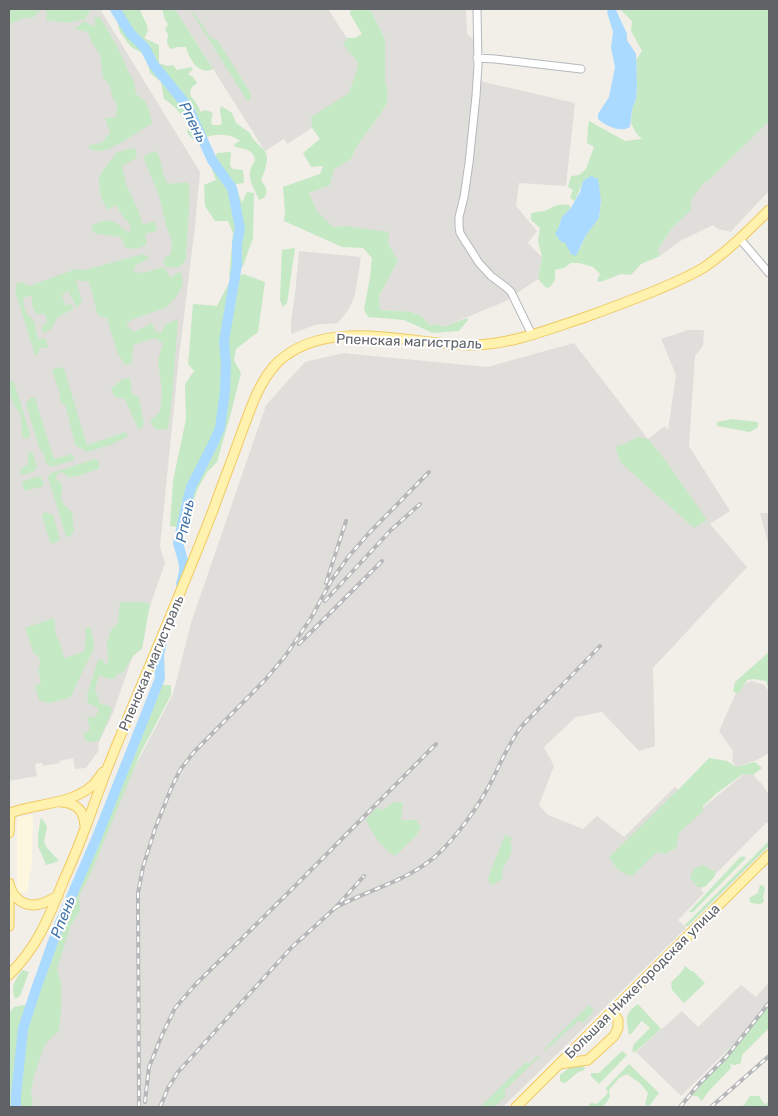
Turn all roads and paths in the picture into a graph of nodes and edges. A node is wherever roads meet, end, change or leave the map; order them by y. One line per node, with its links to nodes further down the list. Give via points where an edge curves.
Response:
1 (477, 9): 2 (street)
2 (478, 58): 3 (street); 7 (street, via 460,232 479,262 511,292)
3 (581, 69)
4 (769, 210): 5 (main road, Рпенская магистраль)
5 (740, 239): 6 (street); 7 (main road, Рпенская магистраль, via 705,266 673,283)
6 (769, 273)
7 (532, 335): 8 (main road, Рпенская магистраль, via 479,345 342,336 326,338 294,351 267,374)
8 (109, 765): 9 (main road, Рпенская магистраль, via 93,785); 11 (main road, Рпенская магистраль)
9 (57, 802): 10 (main road, Рпенская магистраль); 11 (main road, via 78,808 85,820)
10 (10, 813): 12 (main road, Рпенская магистраль)
11 (85, 829): 16 (main road, Рпенская магистраль)
12 (9, 833)
13 (769, 855): 20 (main road, Большая Нижегородская улица)
14 (9, 883): 16 (main road, via 14,896 30,906)
15 (9, 893): 17 (main road)
16 (58, 896): 19 (main road, Рпенская магистраль, via 35,944)
17 (9, 915): 18 (main road)
18 (9, 926)
19 (9, 976)
20 (612, 1010): 21 (main road, Большая Нижегородская улица); 21 (main road, via 618,1020 614,1036 588,1060)
21 (559, 1064): 22 (main road, Большая Нижегородская улица)
22 (516, 1107)

